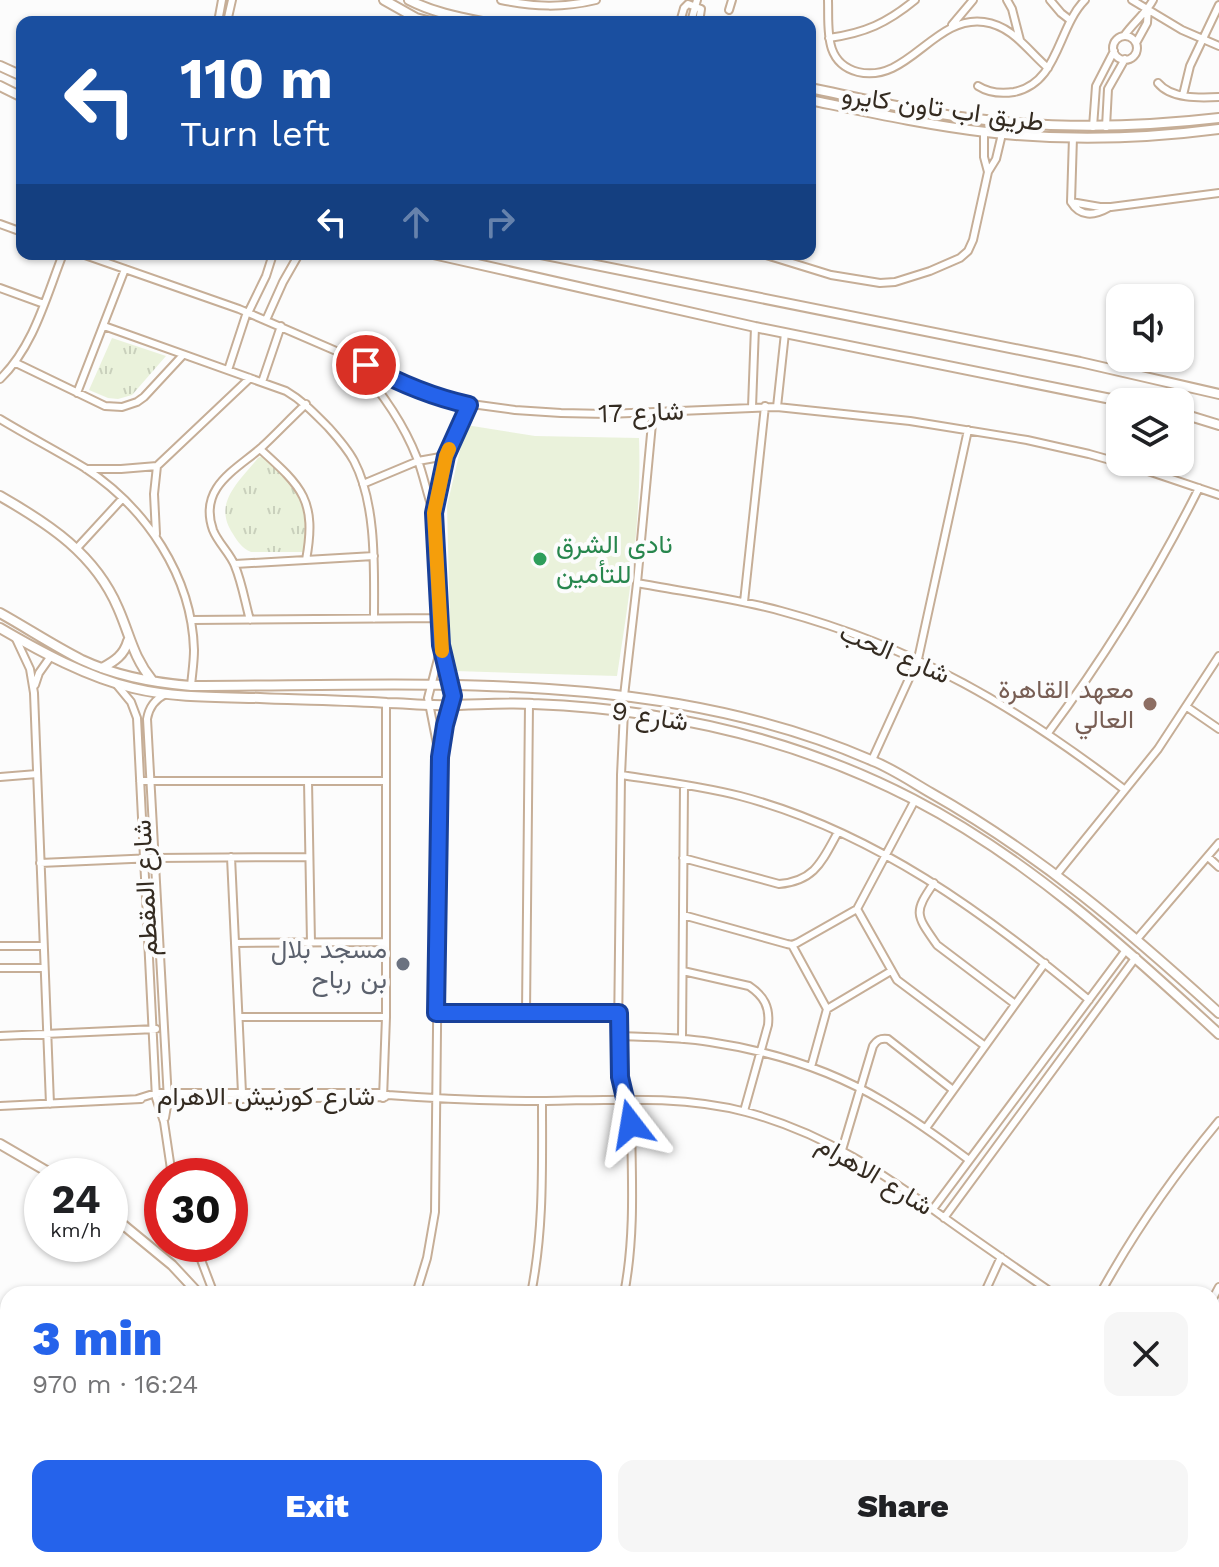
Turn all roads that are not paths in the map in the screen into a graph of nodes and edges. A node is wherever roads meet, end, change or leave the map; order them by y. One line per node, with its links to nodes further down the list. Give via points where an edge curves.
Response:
1 (384, 0): 17 (main road)
2 (409, 0): 18 (main road)
3 (501, 0): 4 (street, via 549,7)
4 (596, 0)
5 (732, 0): 16 (street)
6 (828, 0): 22 (street)
7 (915, 0): 22 (street, via 871,28)
8 (973, 0): 20 (street)
9 (1007, 0): 24 (street)
10 (1050, 0): 19 (street)
11 (1085, 0): 19 (street)
12 (1132, 0): 15 (street)
13 (1153, 0): 15 (street)
14 (1219, 5): 23 (street)
15 (1148, 8): 21 (street); 23 (street); 25 (street)
16 (729, 10)
17 (412, 16)
18 (454, 16)
19 (1070, 20): 29 (street)
20 (949, 29): 22 (street, via 894,67 873,73 841,64); 24 (street, via 985,22)
21 (1124, 36): 25 (street); 27 (street, via 1116,40)
22 (829, 38)
23 (1202, 39): 26 (street); 33 (street)
24 (1020, 40): 29 (street)
25 (1136, 43): 28 (street, via 1135,54)
26 (1219, 46)
27 (1114, 51): 28 (street); 37 (street, via 1096,86)
28 (1125, 59): 38 (street, via 1108,89)
29 (1048, 68): 31 (street, via 1033,85 1017,91 991,92)
30 (1158, 83): 33 (street, via 1169,93)
31 (978, 86)
32 (816, 89): 37 (main road, طريق اب تاون كايرو, via 982,120)
33 (1183, 95): 34 (street)
34 (1219, 97)
35 (816, 101): 40 (main road, طريق اب تاون كايرو)
36 (1219, 118): 38 (main road, طريق اب تاون كايرو)
37 (1093, 127): 38 (main road, طريق اب تاون كايرو)
38 (1106, 127): 42 (main road)
39 (1219, 129): 42 (main road, طريق اب تاون كايرو, via 1149,137)
40 (984, 132): 41 (main road, طريق اب تاون كايرو); 43 (street)
41 (1002, 134): 42 (main road, طريق اب تاون كايرو); 43 (street)
42 (1073, 137): 44 (street, via 1071,202 1078,210 1092,215 1111,207)
43 (988, 172): 51 (street, via 968,251 930,271 880,283)
44 (1219, 193)
45 (61, 260): 54 (street)
46 (99, 260): 52 (street, شارع 17)
47 (271, 260): 55 (street)
48 (295, 260): 56 (street)
49 (459, 260): 59 (main road)
50 (571, 260): 69 (main road)
51 (782, 260)
52 (125, 269): 55 (street, شارع 17); 57 (street)
53 (0, 288): 54 (street)
54 (44, 304): 63 (street)
55 (248, 313): 56 (street, شارع 17); 64 (street)
56 (266, 320): 58 (street, شارع 17)
57 (104, 326): 61 (street); 68 (street)
58 (281, 326): 62 (street, شارع 17); 67 (street)
59 (755, 327): 60 (main road); 74 (street)
60 (785, 333): 70 (main road); 75 (street)
61 (183, 355): 64 (street); 68 (street, via 130,405 105,406)
62 (350, 357): 72 (street, شارع 17, via 410,388); 83 (street, via 395,415)
63 (16, 363): 66 (street); 68 (street)
64 (228, 370): 65 (street)
65 (250, 378): 67 (street); 84 (street)
66 (0, 379)
67 (262, 382): 71 (street)
68 (77, 393)
69 (1219, 394)
70 (1106, 398)
71 (306, 404): 81 (street); 86 (street, via 341,442)
72 (469, 405): 76 (street, شارع 17); 82 (street)
73 (765, 406): 74 (street, شارع 17); 75 (street, شارع 17); 98 (street)
74 (752, 407): 76 (street, شارع 17)
75 (777, 407): 80 (street, شارع 17)
76 (653, 413): 97 (street)
77 (1194, 417): 79 (main road)
78 (0, 419): 85 (street)
79 (1219, 425)
80 (968, 430): 87 (street, شارع 17, via 1089,454); 110 (street)
81 (260, 449): 95 (street, via 296,483 306,503 311,524); 96 (street, via 223,478 211,502 212,528)
82 (446, 456): 83 (street); 91 (street)
83 (418, 461): 86 (street); 91 (street)
84 (157, 466): 85 (street); 92 (street)
85 (86, 469): 90 (street)
86 (363, 484): 94 (street)
87 (1199, 488): 88 (street, شارع 17); 129 (street, via 1143,594)
88 (1219, 495)
89 (0, 496): 93 (main road)
90 (122, 499): 92 (street); 93 (street)
91 (434, 513): 100 (street)
92 (156, 535): 102 (street)
93 (77, 548): 106 (main road, via 112,594)
94 (374, 556): 95 (street); 101 (street)
95 (306, 560): 96 (street)
96 (235, 564): 103 (street)
97 (637, 583): 98 (street, شارع الحب); 120 (street)
98 (744, 602): 110 (street, شارع الحب, via 818,622)
99 (0, 613): 111 (main road, شارع 9)
100 (441, 618): 101 (street); 107 (street)
101 (374, 619): 103 (street)
102 (191, 620): 103 (street); 114 (street)
103 (250, 620)
104 (0, 628): 105 (main road, شارع 9)
105 (14, 636): 108 (main road, شارع 9); 118 (street, via 30,669)
106 (129, 640): 111 (main road, via 122,654); 112 (main road)
107 (441, 645): 115 (street); 116 (street)
108 (51, 656): 113 (main road, شارع 9); 118 (street)
109 (1219, 656): 126 (street)
110 (918, 659): 129 (street, شارع الحب); 131 (street)
111 (102, 668): 112 (main road, شارع 9)
112 (153, 682): 114 (main road, شارع 9)
113 (115, 683): 119 (main road, شارع 9); 136 (street, شارع المقطم, via 135,710)
114 (191, 686): 115 (main road, شارع 9)
115 (431, 686): 116 (main road, شارع 9); 124 (street)
116 (451, 686): 117 (main road, شارع 9); 125 (street)
117 (521, 687): 120 (main road, شارع 9); 122 (main road)
118 (34, 693): 132 (street)
119 (166, 694): 121 (main road, شارع 9); 135 (street, شارع المقطم, via 151,706 147,719)
120 (624, 696): 131 (main road, شارع 9, via 769,725)
121 (386, 703): 124 (main road, شارع 9); 138 (street)
122 (514, 703): 123 (main road, شارع 9); 125 (main road, شارع 9)
123 (529, 704): 127 (main road, شارع 9); 175 (street)
124 (430, 705): 125 (main road, شارع 9); 130 (street)
125 (450, 705): 130 (street)
126 (1187, 707): 128 (street); 140 (street)
127 (624, 711): 133 (street); 141 (main road, شارع 9, via 782,745)
128 (1219, 729)
129 (1048, 733): 140 (street, شارع الحب)
130 (440, 757): 174 (street)
131 (872, 760): 153 (main road, شارع 9, via 983,823)
132 (37, 774): 134 (street); 151 (street)
133 (621, 775): 139 (street); 176 (street)
134 (0, 777)
135 (151, 780): 136 (street); 137 (street); 149 (street, شارع المقطم)
136 (140, 781): 148 (street, شارع المقطم)
137 (308, 781): 138 (street); 146 (street)
138 (386, 781): 158 (street)
139 (684, 785): 142 (street, via 759,802); 150 (street)
140 (1125, 790): 153 (street)
141 (915, 800): 144 (street); 164 (main road, شارع 9, via 1048,886)
142 (838, 832): 144 (street); 150 (street, via 818,867 790,884)
143 (1219, 843): 147 (street)
144 (886, 854): 154 (street); 155 (street)
145 (231, 857): 146 (street); 149 (street); 159 (street)
146 (309, 857): 160 (street)
147 (1208, 857): 152 (street); 157 (street)
148 (144, 858): 149 (street); 151 (street); 181 (street, شارع المقطم)
149 (154, 858): 180 (street, شارع المقطم)
150 (683, 858): 156 (street)
151 (40, 863): 163 (street)
152 (1219, 867)
153 (1057, 874): 157 (main road, شارع 9)
154 (934, 883): 166 (street); 172 (street, via 918,908 931,937)
155 (857, 909): 161 (street); 170 (street)
156 (683, 915): 161 (street); 169 (street)
157 (1137, 939): 177 (main road, شارع 9)
158 (386, 942): 160 (street); 179 (street)
159 (235, 943): 160 (street); 178 (street)
160 (311, 943)
161 (792, 945): 173 (street)
162 (0, 946): 163 (street)
163 (43, 946): 168 (street)
164 (1126, 950): 165 (main road, شارع 9); 171 (street)
165 (1136, 957): 182 (main road, شارع 9); 211 (street)
166 (1045, 963): 171 (street); 172 (street)
167 (0, 968): 168 (street)
168 (44, 968): 183 (street)
169 (683, 971): 186 (street); 188 (street, via 757,991 769,1013)
170 (891, 971): 173 (street); 187 (street)
171 (1089, 1000): 209 (street)
172 (1015, 1004): 187 (street)
173 (827, 1009): 189 (street)
174 (436, 1013): 175 (street); 196 (street)
175 (526, 1013): 176 (street)
176 (619, 1013): 185 (street)
177 (1219, 1013)
178 (239, 1017): 179 (street); 194 (street)
179 (386, 1017): 192 (street)
180 (163, 1028): 181 (street); 193 (street, شارع المقطم)
181 (153, 1029): 183 (street); 195 (street, شارع المقطم)
182 (1219, 1034)
183 (47, 1035): 184 (street); 199 (street)
184 (0, 1036)
185 (618, 1036): 186 (street); 197 (street)
186 (682, 1039): 188 (street)
187 (985, 1046): 191 (street)
188 (759, 1052): 189 (street); 201 (street)
189 (811, 1067): 190 (street)
190 (860, 1089): 191 (street, via 873,1046 882,1038); 204 (street); 206 (street)
191 (953, 1090): 204 (street)
192 (384, 1095): 194 (street, شارع كورنيش الاهرام); 196 (street, شارع الاهرام)
193 (168, 1096): 194 (street, شارع كورنيش الاهرام); 195 (street, شارع كورنيش الاهرام); 203 (street)
194 (242, 1096)
195 (156, 1097): 199 (street, شارع كورنيش الاهرام); 203 (street)
196 (436, 1099): 198 (street, شارع الاهرام); 217 (street, via 435,1212)
197 (625, 1099): 198 (street, شارع الاهرام); 201 (street, شارع الاهرام); 219 (street, via 631,1124 633,1208)
198 (542, 1101): 218 (street, via 542,1222)
199 (50, 1104): 200 (street, شارع كورنيش الاهرام)
200 (0, 1106)
201 (744, 1111): 206 (street, شارع الاهرام)
202 (1219, 1121): 222 (street, via 1166,1188)
203 (164, 1122): 208 (street)
204 (926, 1128): 209 (street)
205 (0, 1144): 207 (main road)
206 (842, 1150): 210 (street, شارع الاهرام)
207 (24, 1158)
208 (169, 1158)
209 (969, 1160): 210 (street)
210 (933, 1209): 211 (street, شارع الاهرام)
211 (944, 1218): 213 (street, شارع الاهرام)
212 (128, 1229): 215 (main road)
213 (1001, 1257): 220 (street); 221 (street, شارع الاهرام)
214 (202, 1262): 216 (street)
215 (191, 1286)
216 (211, 1286)
217 (418, 1286)
218 (533, 1286)
219 (625, 1286)
220 (988, 1286)
221 (1043, 1286)
222 (1105, 1286)

